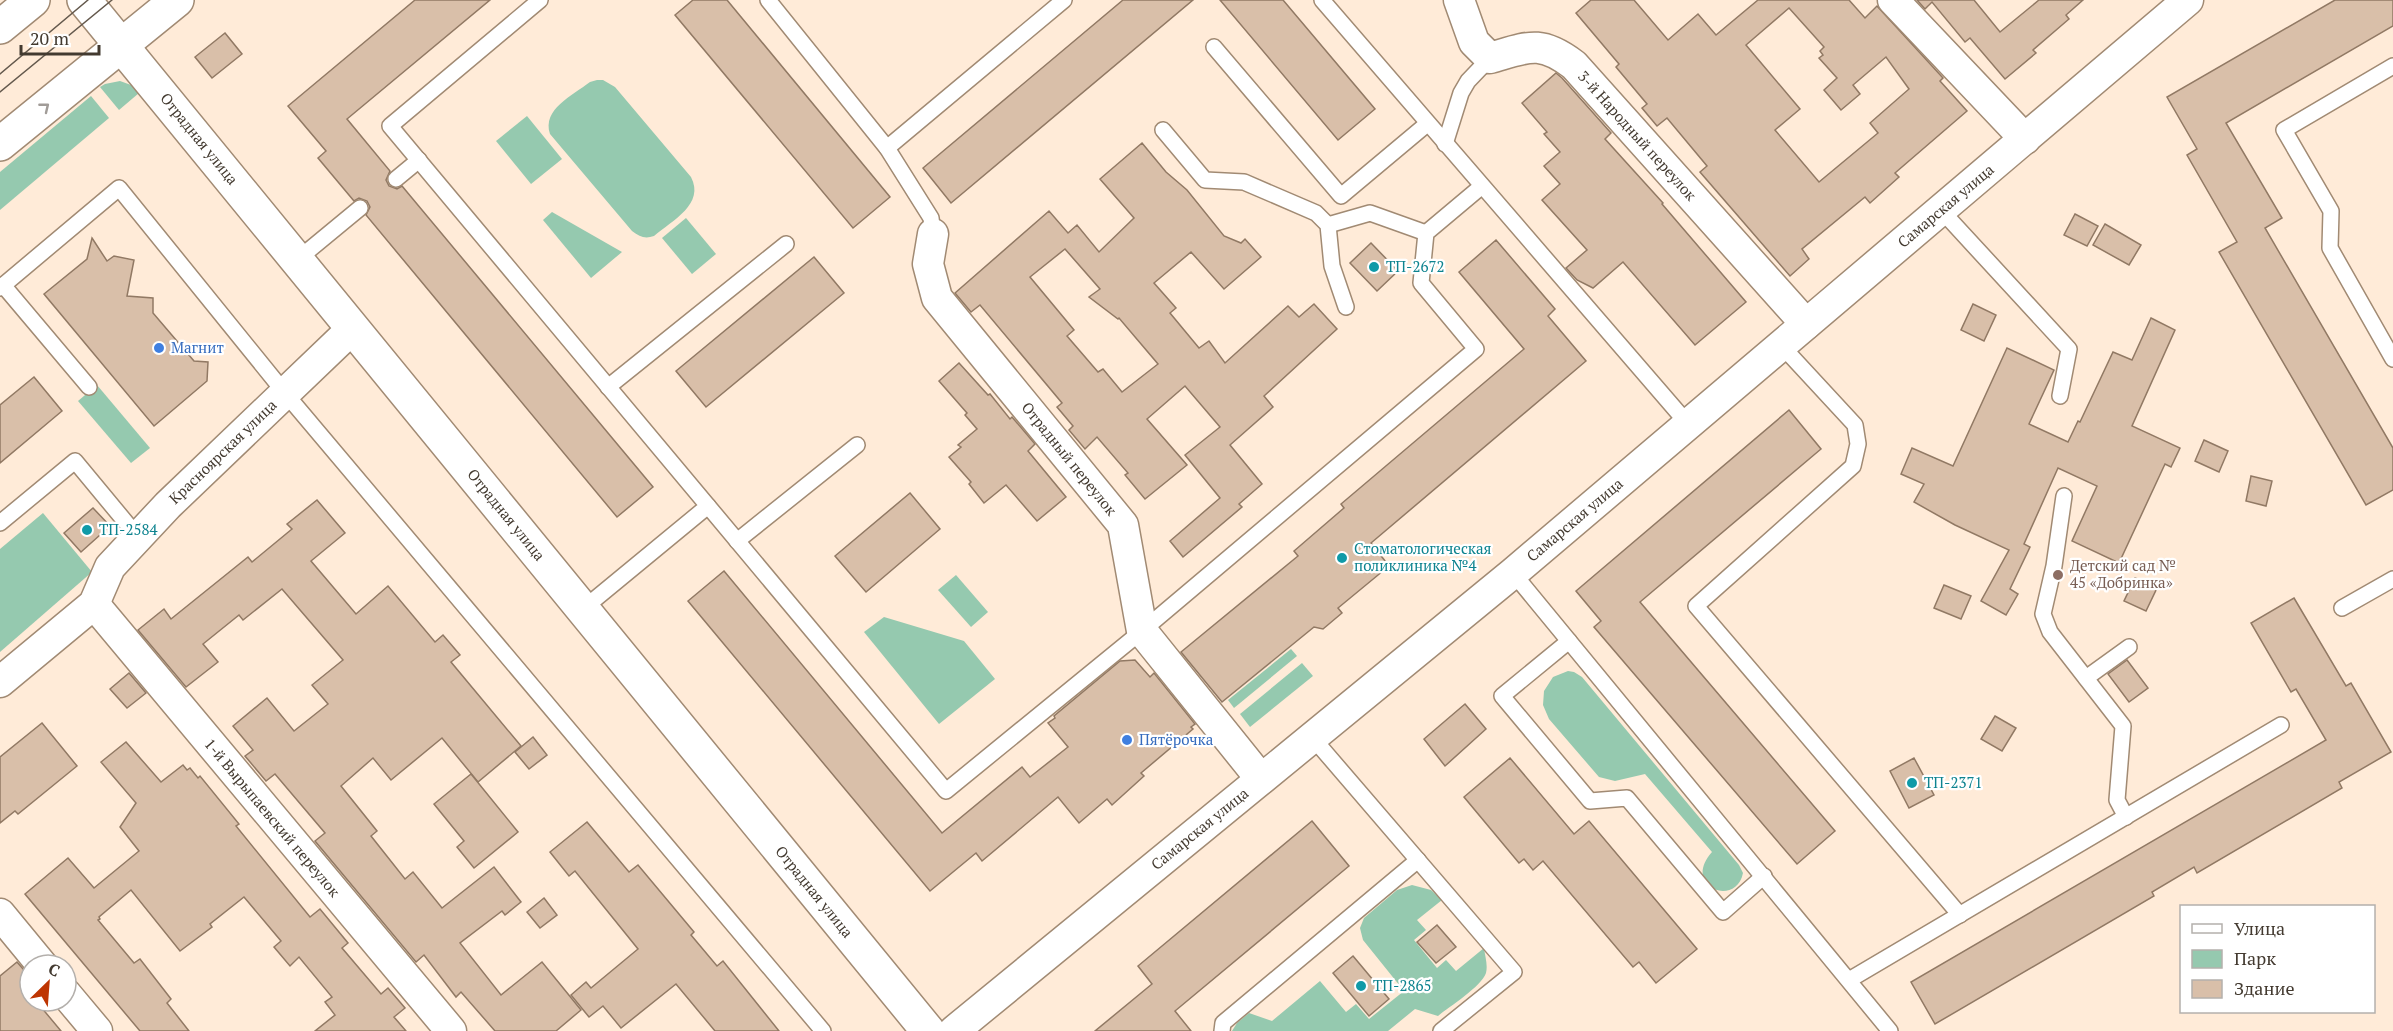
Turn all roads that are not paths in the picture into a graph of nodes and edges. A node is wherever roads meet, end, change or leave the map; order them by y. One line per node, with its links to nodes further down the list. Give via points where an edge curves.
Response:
1 (33, 0): 11 (street)
2 (84, 0): 12 (street, Отрадная улица)
3 (177, 0): 12 (street)
4 (540, 0): 22 (lane, via 390,126)
5 (768, 0): 21 (lane)
6 (1064, 0): 21 (lane)
7 (1322, 0): 16 (lane)
8 (1459, 0): 14 (street, via 1474,42)
9 (1893, 0): 18 (street)
10 (2188, 0): 18 (street, Самарская улица)
11 (0, 27)
12 (122, 45): 19 (street, one-way to 12); 31 (street, Отрадная улица)
13 (1214, 47): 16 (lane, via 1341,196)
14 (1490, 58): 20 (lane, via 1461,93); 34 (street, 3-й Народный переулок, via 1528,47 1546,48 1574,65)
15 (2393, 66): 37 (lane, via 2284,130 2331,211 2330,248)
16 (1427, 124): 20 (lane)
17 (1163, 130): 27 (lane, via 1205,180 1244,182 1316,213)
18 (2025, 139): 26 (street, Самарская улица)
19 (0, 144)
20 (1445, 144): 24 (lane)
21 (887, 148): 29 (lane, via 931,218)
22 (418, 160): 23 (lane); 39 (lane)
23 (396, 178)
24 (1482, 186): 28 (lane); 42 (lane)
25 (360, 208): 31 (lane)
26 (1941, 210): 34 (street, Самарская улица); 41 (lane, via 2069,349)
27 (1328, 225): 28 (lane, via 1370,213); 33 (lane, via 1332,266)
28 (1426, 233): 54 (lane, via 1421,283 1476,349)
29 (933, 234): 54 (street, Отрадный переулок, via 928,264 937,298 1124,525)
30 (786, 244): 39 (lane)
31 (297, 260): 35 (street, Отрадная улица)
32 (2, 286): 38 (lane); 40 (lane, via 119,188)
33 (1346, 307)
34 (1806, 324): 36 (street, Самарская улица)
35 (353, 328): 40 (street, Красноярская улица); 53 (street, Отрадная улица)
36 (1781, 345): 42 (street, Самарская улица); 66 (lane, via 1855,425 1858,444 1853,465 1696,606)
37 (2393, 358)
38 (88, 387)
39 (608, 387): 45 (lane)
40 (285, 393): 47 (street, Красноярская улица); 73 (lane)
41 (2060, 396)
42 (1688, 424): 49 (street, Самарская улица)
43 (857, 445): 48 (lane)
44 (2064, 496): 57 (lane, via 2043,614 2050,632)
45 (708, 506): 48 (lane); 53 (lane)
46 (0, 523): 47 (lane, via 75,461)
47 (138, 537): 51 (street, Красноярская улица, via 110,567)
48 (737, 541): 54 (lane, via 946,791)
49 (1513, 573): 55 (lane); 60 (street, Самарская улица)
50 (2393, 579): 52 (lane)
51 (94, 604): 58 (street, Красноярская улица); 72 (street, 1-й Вырыпаевский переулок)
52 (2342, 608)
53 (583, 609): 74 (street, Отрадная улица)
54 (1142, 631): 61 (street, Отрадный переулок)
55 (1569, 641): 64 (lane); 64 (lane, via 1502,696 1590,801 1627,798 1723,912)
56 (2129, 647): 57 (lane)
57 (2086, 678): 62 (lane, via 2123,726 2117,800)
58 (0, 682)
59 (2281, 725): 62 (lane)
60 (1312, 737): 61 (street, Самарская улица); 63 (lane)
61 (1261, 779): 75 (street, Самарская улица)
62 (2126, 817): 66 (lane)
63 (1418, 861): 76 (lane, via 1223,1023); 77 (lane, via 1514,972)
64 (1764, 876): 68 (lane)
65 (0, 914): 67 (street)
66 (1960, 915): 68 (lane)
67 (32, 953)
68 (1849, 981): 70 (lane)
69 (78, 1008): 71 (street)
70 (1881, 1028)
71 (97, 1031)
72 (451, 1031)
73 (824, 1031)
74 (928, 1031)
75 (954, 1031)
76 (1222, 1031)
77 (1441, 1031)

